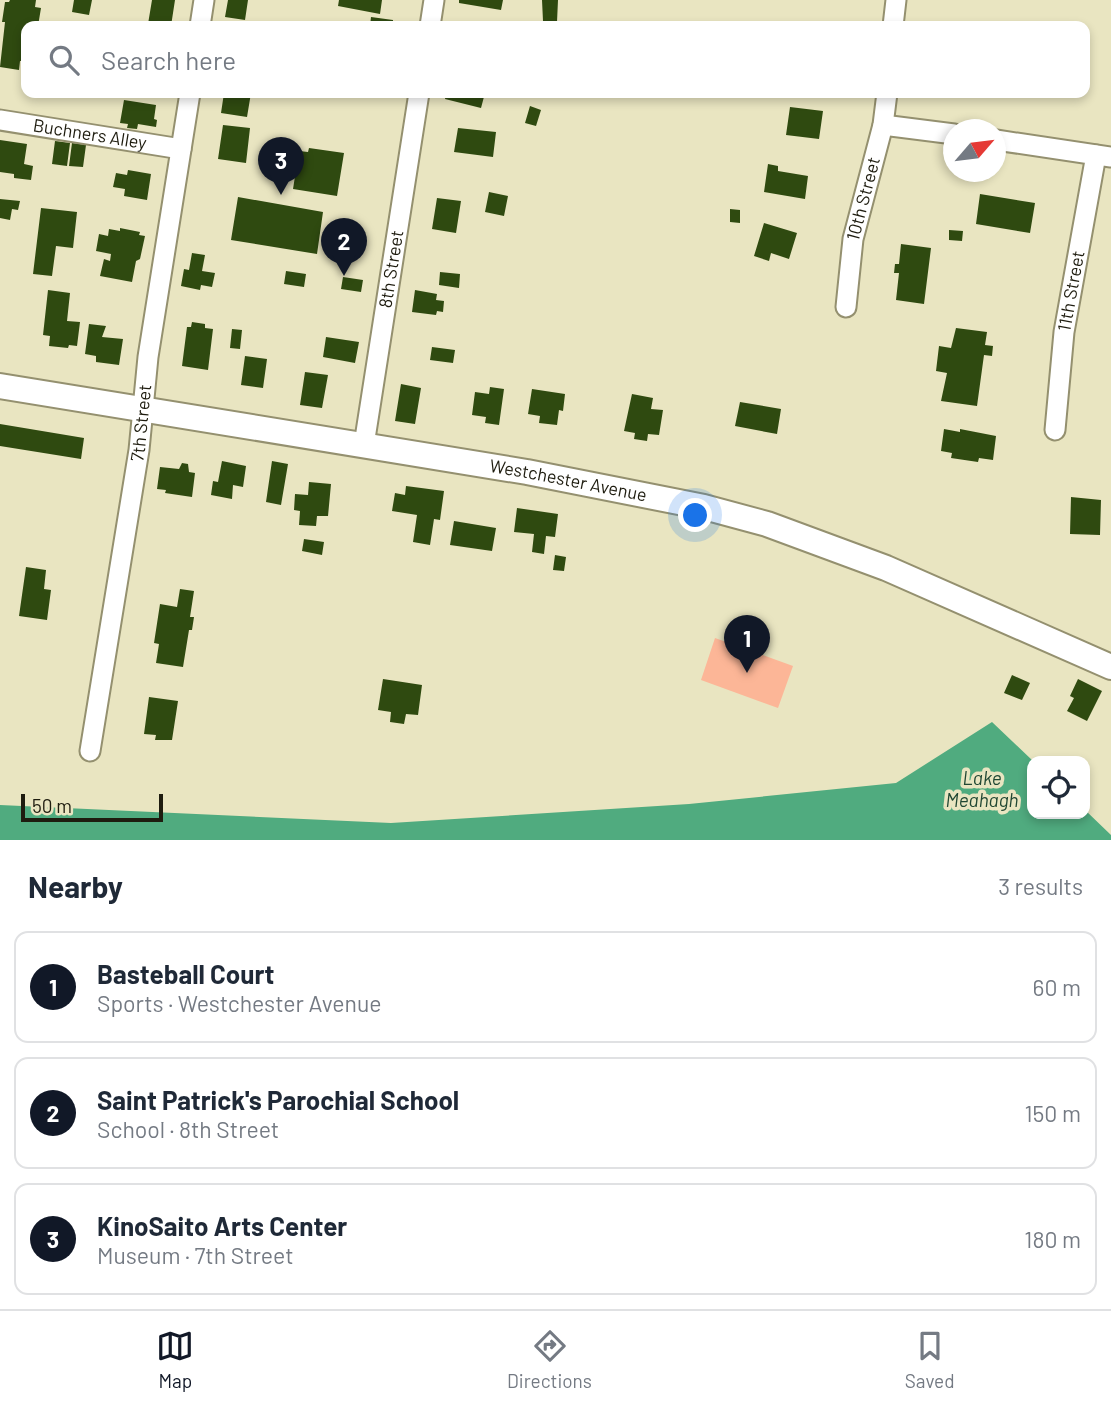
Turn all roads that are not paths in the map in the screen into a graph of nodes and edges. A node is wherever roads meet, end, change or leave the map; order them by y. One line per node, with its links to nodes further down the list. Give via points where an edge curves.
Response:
1 (204, 0): 4 (street)
2 (434, 0): 5 (street)
3 (896, 0): 6 (street)
4 (201, 21)
5 (431, 21)
6 (894, 21)
7 (189, 98): 14 (street, 7th Street)
8 (418, 98): 20 (street, 8th Street)
9 (886, 98): 11 (street, 10th Street)
10 (0, 120): 14 (street, Buchners Alley)
11 (883, 125): 12 (street); 16 (street, 10th Street, via 853,239)
12 (943, 133)
13 (1006, 141): 15 (street)
14 (181, 149): 18 (street, 7th Street)
15 (1104, 156): 19 (street, 11th Street, via 1064,332)
16 (846, 307)
17 (0, 386): 18 (street, Westchester Avenue)
18 (144, 409): 20 (street, Westchester Avenue); 22 (street, 7th Street)
19 (1055, 430)
20 (364, 445): 21 (street, Westchester Avenue, via 622,489 767,524 940,590)
21 (1111, 667)
22 (90, 751)

